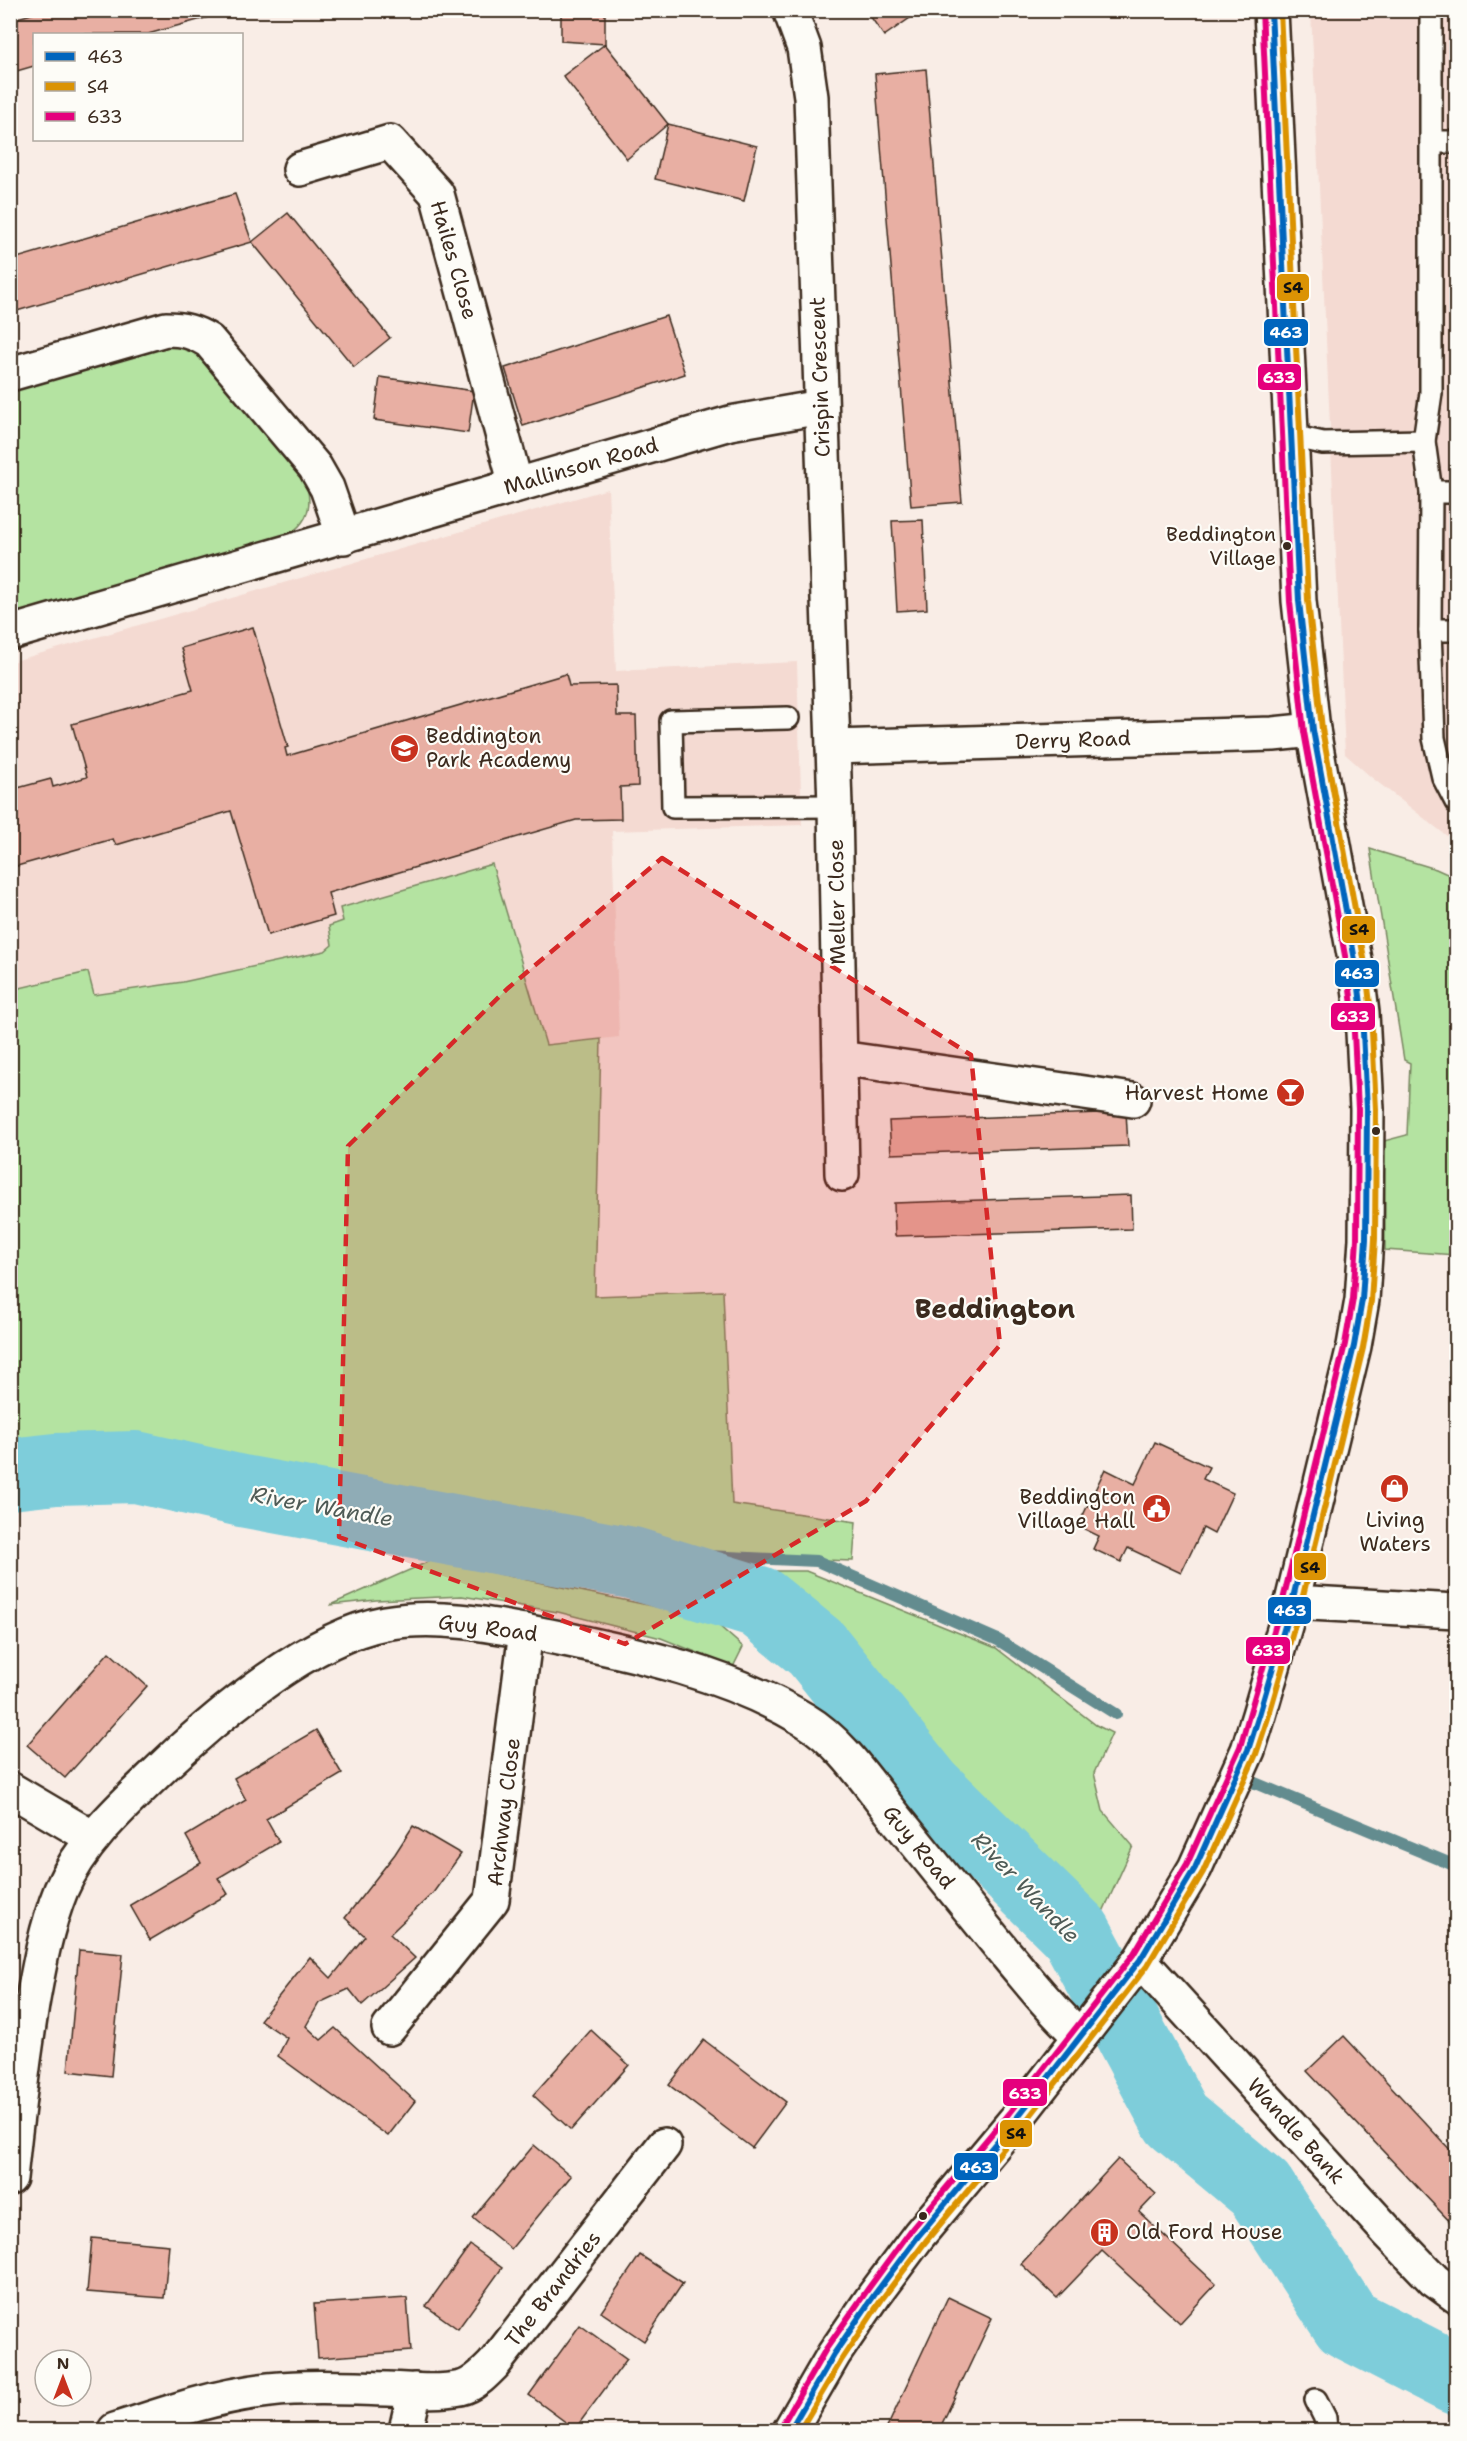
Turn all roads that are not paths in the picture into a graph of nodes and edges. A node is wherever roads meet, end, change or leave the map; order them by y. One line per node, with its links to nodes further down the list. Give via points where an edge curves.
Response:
1 (790, 10): 8 (street, Crispin Crescent, via 804,48 811,97)
2 (1271, 10): 9 (street)
3 (1431, 10): 4 (lane)
4 (1431, 142): 5 (lane); 10 (lane, via 1431,393)
5 (1456, 142)
6 (300, 169): 11 (street, Hailes Close, via 390,142 437,195)
7 (10, 374): 14 (street, via 166,329 198,333 215,347 315,467 327,488)
8 (821, 407): 11 (street, Mallinson Road, via 730,423); 20 (street, Crispin Crescent)
9 (1291, 436): 10 (lane, via 1323,443); 19 (street, via 1299,601)
10 (1425, 441): 12 (lane)
11 (516, 485): 14 (street, Mallinson Road)
12 (1431, 492): 13 (lane); 15 (lane)
13 (1456, 492)
14 (344, 537): 17 (street, Mallinson Road)
15 (1430, 630): 16 (lane); 21 (lane, via 1434,738 1443,777)
16 (1456, 630)
17 (10, 633)
18 (788, 718): 22 (lane, via 671,721 672,807)
19 (1313, 730): 20 (street, Derry Road); 26 (street, via 1362,1013 1367,1218 1362,1300 1354,1346)
20 (833, 747): 22 (street, Meller Close)
21 (1456, 802)
22 (835, 806): 23 (street, Meller Close)
23 (840, 1058): 24 (street); 25 (street, Meller Close)
24 (1133, 1100)
25 (842, 1174)
26 (1292, 1602): 27 (street); 31 (street, via 1248,1750 1195,1868)
27 (1456, 1611)
28 (526, 1631): 30 (street, Guy Road, via 463,1622 384,1623 328,1643 262,1685 194,1738); 32 (street, Archway Close, via 492,1900); 33 (street, Guy Road, via 696,1671 752,1694 822,1731 1055,2013)
29 (10, 1789): 30 (street)
30 (93, 1838): 34 (street, Guy Road, via 74,1864 50,1921)
31 (1140, 1960): 33 (street); 37 (street, Wandle Bank, via 1386,2230 1434,2280)
32 (389, 2028)
33 (1080, 2036): 42 (street, via 875,2294)
34 (15, 2083): 36 (street, Guy Road)
35 (664, 2145): 38 (street, The Brandries, via 480,2378 462,2388)
36 (10, 2178)
37 (1456, 2296)
38 (415, 2390): 40 (street, The Brandries, via 272,2390 189,2406); 41 (street)
39 (1316, 2400): 43 (lane)
40 (115, 2430)
41 (406, 2430)
42 (790, 2430)
43 (1326, 2430)

